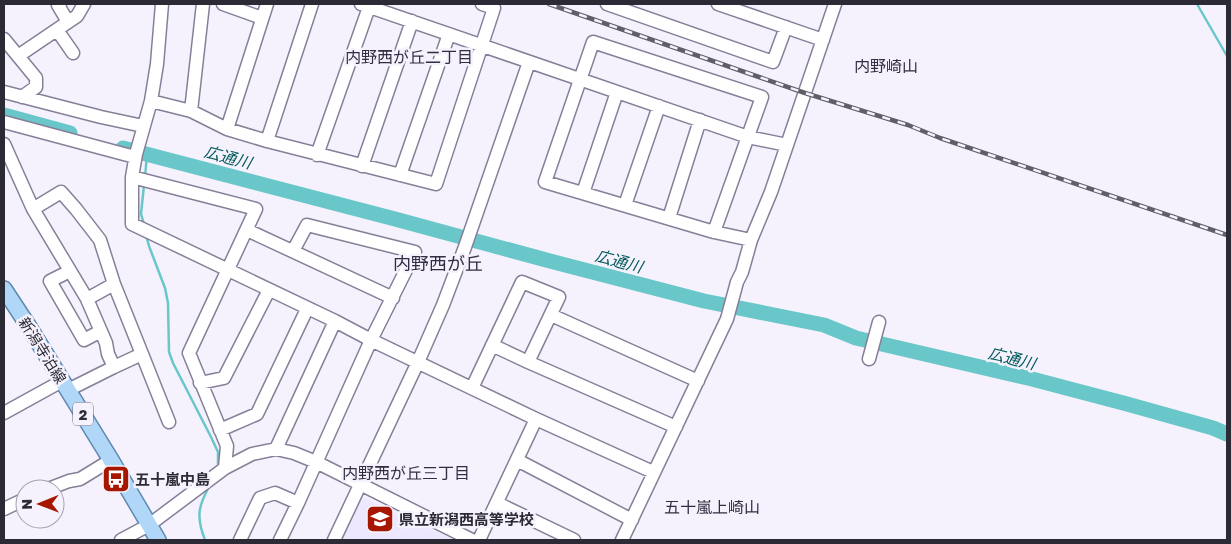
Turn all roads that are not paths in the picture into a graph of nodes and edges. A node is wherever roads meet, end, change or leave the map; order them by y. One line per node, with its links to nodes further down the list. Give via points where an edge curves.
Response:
1 (60, 4): 14 (street)
2 (84, 4): 14 (street, via 77,16)
3 (162, 4): 29 (street)
4 (204, 4): 31 (street)
5 (223, 4): 13 (street)
6 (267, 4): 13 (street)
7 (312, 4): 37 (street)
8 (482, 4): 21 (street, via 494,8)
9 (607, 4): 16 (street, via 773,62)
10 (718, 4): 16 (street)
11 (835, 4): 20 (street)
12 (365, 5): 15 (street); 40 (street)
13 (262, 18): 35 (street)
14 (68, 22): 17 (street)
15 (412, 22): 18 (street); 42 (street)
16 (786, 27): 20 (street)
17 (57, 30): 22 (street); 23 (street)
18 (449, 34): 21 (street); 43 (street)
19 (4, 39): 23 (street)
20 (822, 40): 39 (street)
21 (482, 46): 24 (street); 43 (street, via 436,184)
22 (73, 53)
23 (18, 56): 28 (street, via 36,78 36,87)
24 (529, 62): 25 (street); 69 (street, via 465,247)
25 (580, 79): 27 (street); 36 (street, via 593,42 762,97); 45 (street, via 545,182)
26 (4, 92): 28 (street)
27 (617, 92): 30 (street); 45 (street)
28 (22, 97): 34 (street)
29 (151, 102): 31 (street); 34 (street)
30 (659, 106): 32 (street); 46 (street)
31 (191, 110): 35 (street)
32 (700, 120): 36 (street); 48 (street)
33 (4, 122): 41 (street)
34 (143, 128): 41 (street)
35 (227, 129): 37 (street)
36 (748, 137): 39 (street); 50 (street)
37 (267, 142): 40 (street)
38 (4, 144): 47 (street)
39 (787, 145): 51 (street)
40 (317, 155): 42 (street)
41 (136, 156): 44 (street)
42 (362, 166): 43 (street)
43 (400, 175)
44 (132, 177): 49 (street, via 256,209); 54 (street, via 132,224)
45 (583, 193): 46 (street)
46 (625, 205): 48 (street)
47 (33, 209): 53 (street); 55 (street, via 61,192 100,240)
48 (669, 218): 50 (street)
49 (247, 230): 52 (street); 54 (street)
50 (714, 232): 51 (street)
51 (751, 240): 72 (street, via 727,319)
52 (293, 251): 58 (street); 58 (street, via 307,226 415,252)
53 (70, 271): 59 (street); 64 (street, via 50,280 84,340)
54 (228, 271): 57 (street); 73 (street, via 189,353)
55 (114, 284): 59 (street); 67 (street)
56 (4, 289): 74 (main road, 新潟寺泊線 / 2)
57 (269, 290): 60 (street); 73 (street, via 224,378)
58 (393, 298): 65 (street)
59 (87, 299): 64 (street)
60 (307, 309): 62 (street); 80 (street, via 256,414)
61 (551, 315): 66 (street, via 559,297 522,282); 70 (street); 72 (street)
62 (335, 321): 65 (street); 81 (street)
63 (878, 322): 68 (street)
64 (101, 331): 71 (street)
65 (371, 340): 69 (street); 84 (street)
66 (492, 345): 70 (street); 75 (street)
67 (142, 354): 71 (street); 78 (street)
68 (869, 356)
69 (418, 362): 75 (street); 88 (street)
70 (528, 362): 79 (street)
71 (114, 367): 74 (street)
72 (698, 381): 79 (street)
73 (200, 383): 80 (street)
74 (65, 385): 76 (street); 82 (main road, 新潟寺泊線 / 2)
75 (472, 388): 77 (street)
76 (4, 414)
77 (536, 419): 83 (street); 86 (street)
78 (169, 422)
79 (676, 427): 86 (street)
80 (220, 430): 85 (street, via 227,446)
81 (276, 449): 84 (street); 85 (street, via 252,454)
82 (111, 460): 87 (street); 92 (main road, 新潟寺泊線 / 2)
83 (517, 460): 90 (street); 91 (street)
84 (316, 462): 88 (street); 89 (street)
85 (225, 468): 92 (street)
86 (653, 472): 91 (street)
87 (65, 483)
88 (360, 484): 97 (street); 98 (street)
89 (298, 503): 95 (street, via 274,493 260,498); 96 (street)
90 (497, 503): 99 (street); 100 (street)
91 (632, 520): 101 (street)
92 (149, 525): 93 (street); 94 (main road, 新潟寺泊線 / 2)
93 (121, 540)
94 (158, 540)
95 (240, 540)
96 (280, 540)
97 (334, 540)
98 (472, 540)
99 (479, 540)
100 (574, 540)
101 (622, 540)

